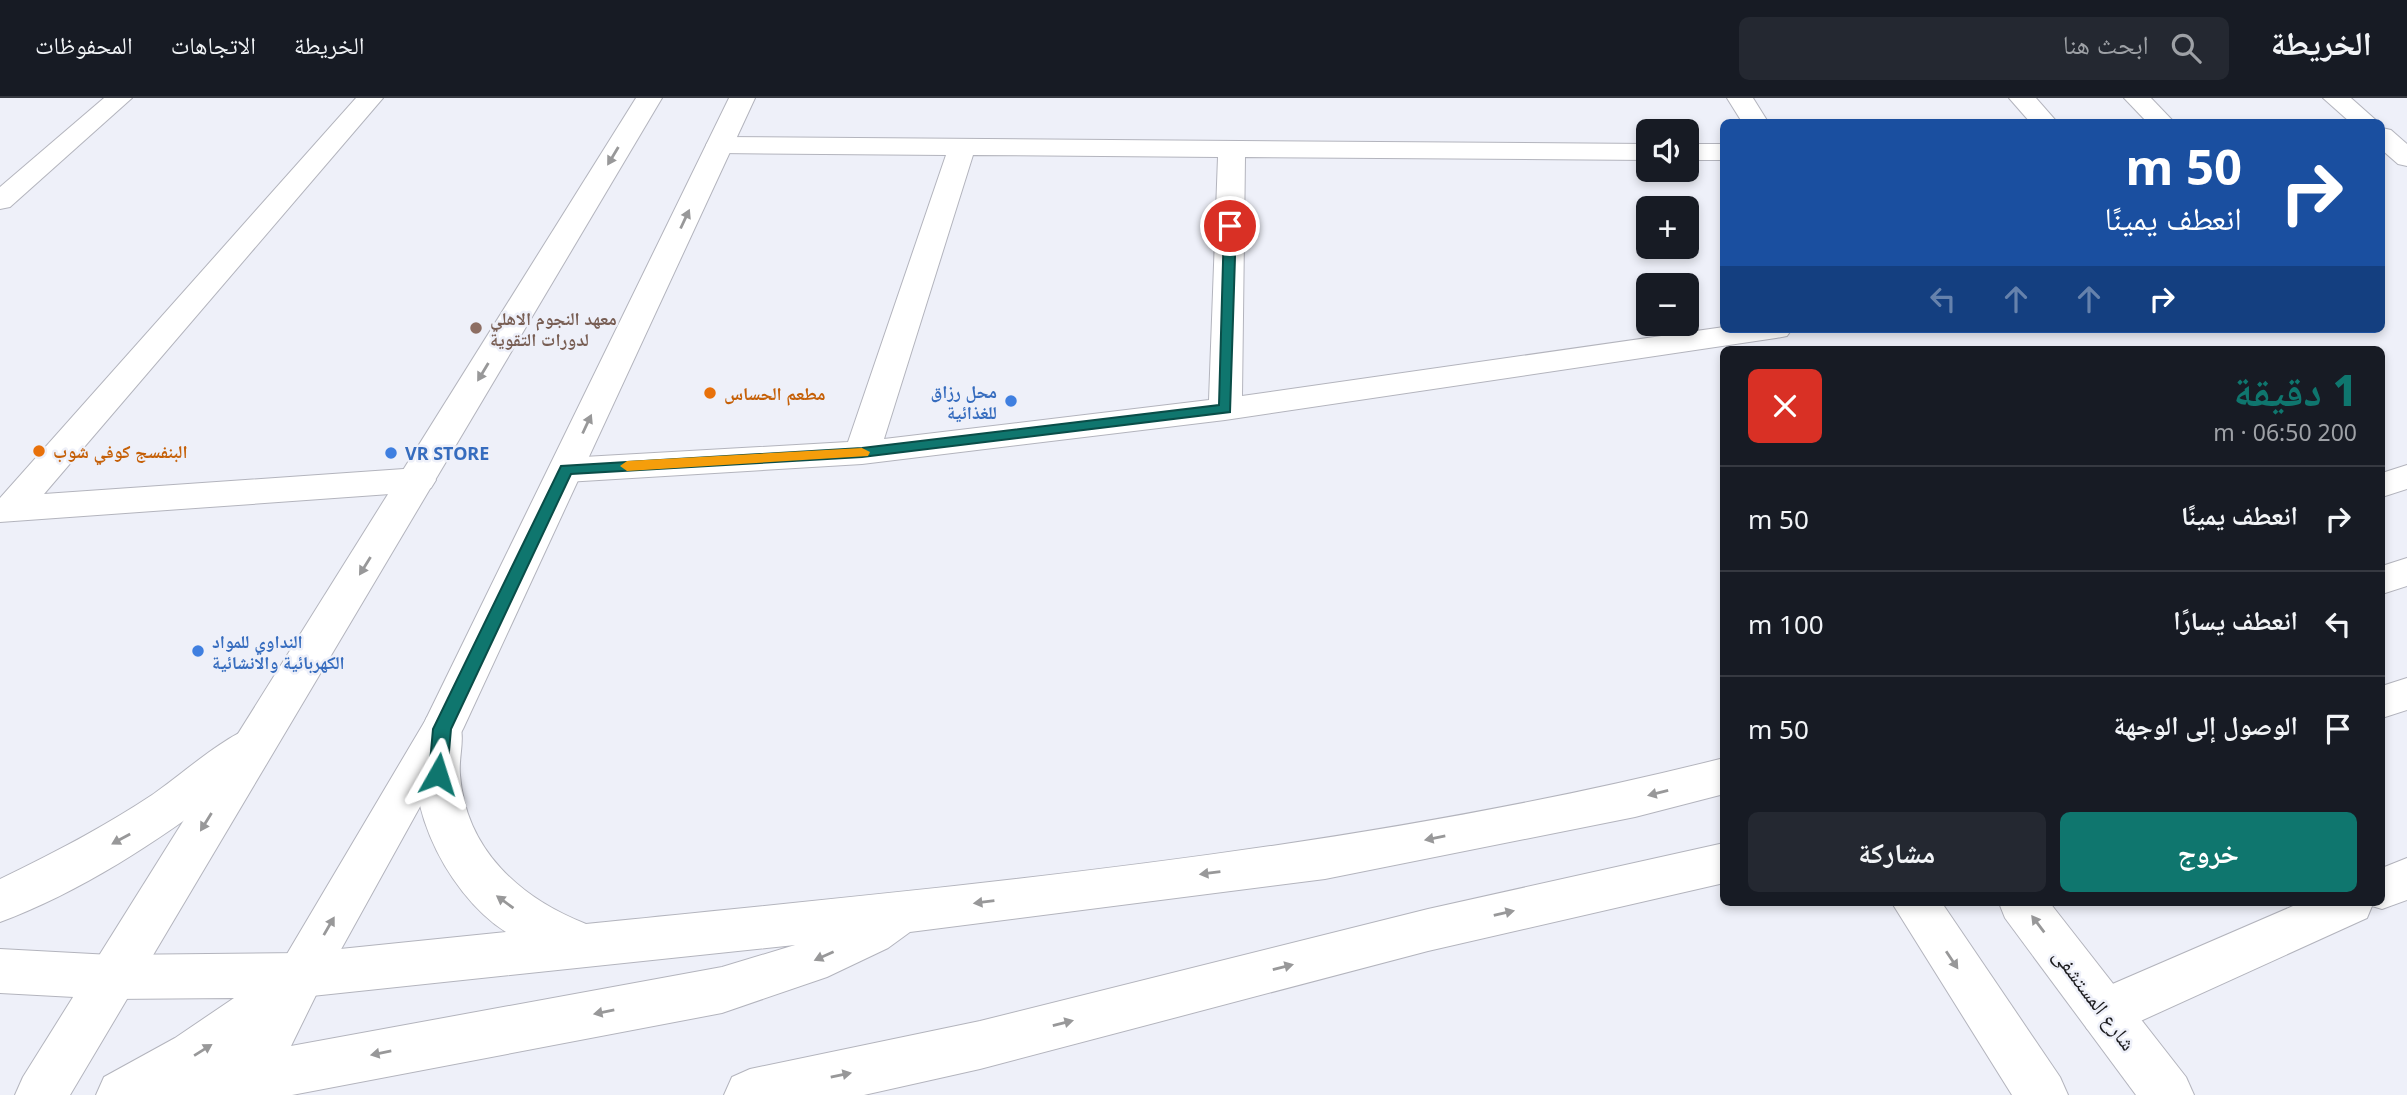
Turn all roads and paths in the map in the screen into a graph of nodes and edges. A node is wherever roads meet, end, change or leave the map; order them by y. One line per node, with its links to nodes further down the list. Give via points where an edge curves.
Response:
1 (119, 98): 23 (street)
2 (370, 98): 31 (street)
3 (649, 98): 29 (street, one-way to 29)
4 (743, 98): 14 (street)
5 (1740, 98): 9 (street)
6 (2022, 98): 10 (street)
7 (2137, 98): 11 (street)
8 (2336, 98): 12 (street)
9 (1753, 119)
10 (2041, 119)
11 (2158, 119)
12 (2361, 119)
13 (2385, 139): 20 (street)
14 (719, 145): 15 (street); 27 (street, one-way to 14)
15 (962, 148): 16 (street); 26 (street)
16 (1232, 148): 17 (street); 25 (street)
17 (1636, 152)
18 (1699, 152): 19 (street)
19 (1720, 152)
20 (2407, 158)
21 (2407, 166): 22 (street)
22 (2385, 173)
23 (0, 201)
24 (1748, 333): 25 (street)
25 (1225, 409): 26 (street)
26 (862, 453): 27 (street)
27 (566, 470): 36 (street)
28 (2407, 477): 30 (street)
29 (418, 480): 31 (street); 37 (street, one-way to 37)
30 (2385, 484)
31 (6, 509)
32 (2407, 572): 33 (street)
33 (2385, 579)
34 (2407, 694): 35 (street)
35 (2385, 701)
36 (442, 729): 47 (street, one-way to 36, via 535,924 494,894 464,857 443,806 438,774); 49 (street, one-way to 36)
37 (256, 743): 42 (street, one-way to 42, via 133,832); 50 (street, one-way to 50)
38 (1720, 777): 46 (street, one-way to 46, via 1635,799 1325,859)
39 (1720, 864): 56 (street, one-way to 39, via 979,1045 1428,930)
40 (2407, 878): 41 (street)
41 (2385, 888)
42 (0, 901)
43 (1917, 906): 57 (street, one-way to 57)
44 (2024, 906): 51 (street, شارع المستشفى, one-way to 44)
45 (2343, 906): 51 (street)
46 (906, 912): 47 (street); 52 (street, one-way to 52, via 819,959 722,990)
47 (586, 946): 49 (street)
48 (0, 971): 50 (street)
49 (301, 975): 50 (street); 52 (street); 54 (street, one-way to 49, via 219,1040)
50 (111, 976): 53 (street)
51 (2105, 1012): 58 (street, شارع المستشفى)
52 (244, 1086): 55 (street)
53 (41, 1095)
54 (122, 1095)
55 (173, 1095)
56 (750, 1095)
57 (2042, 1095)
58 (2168, 1095)

